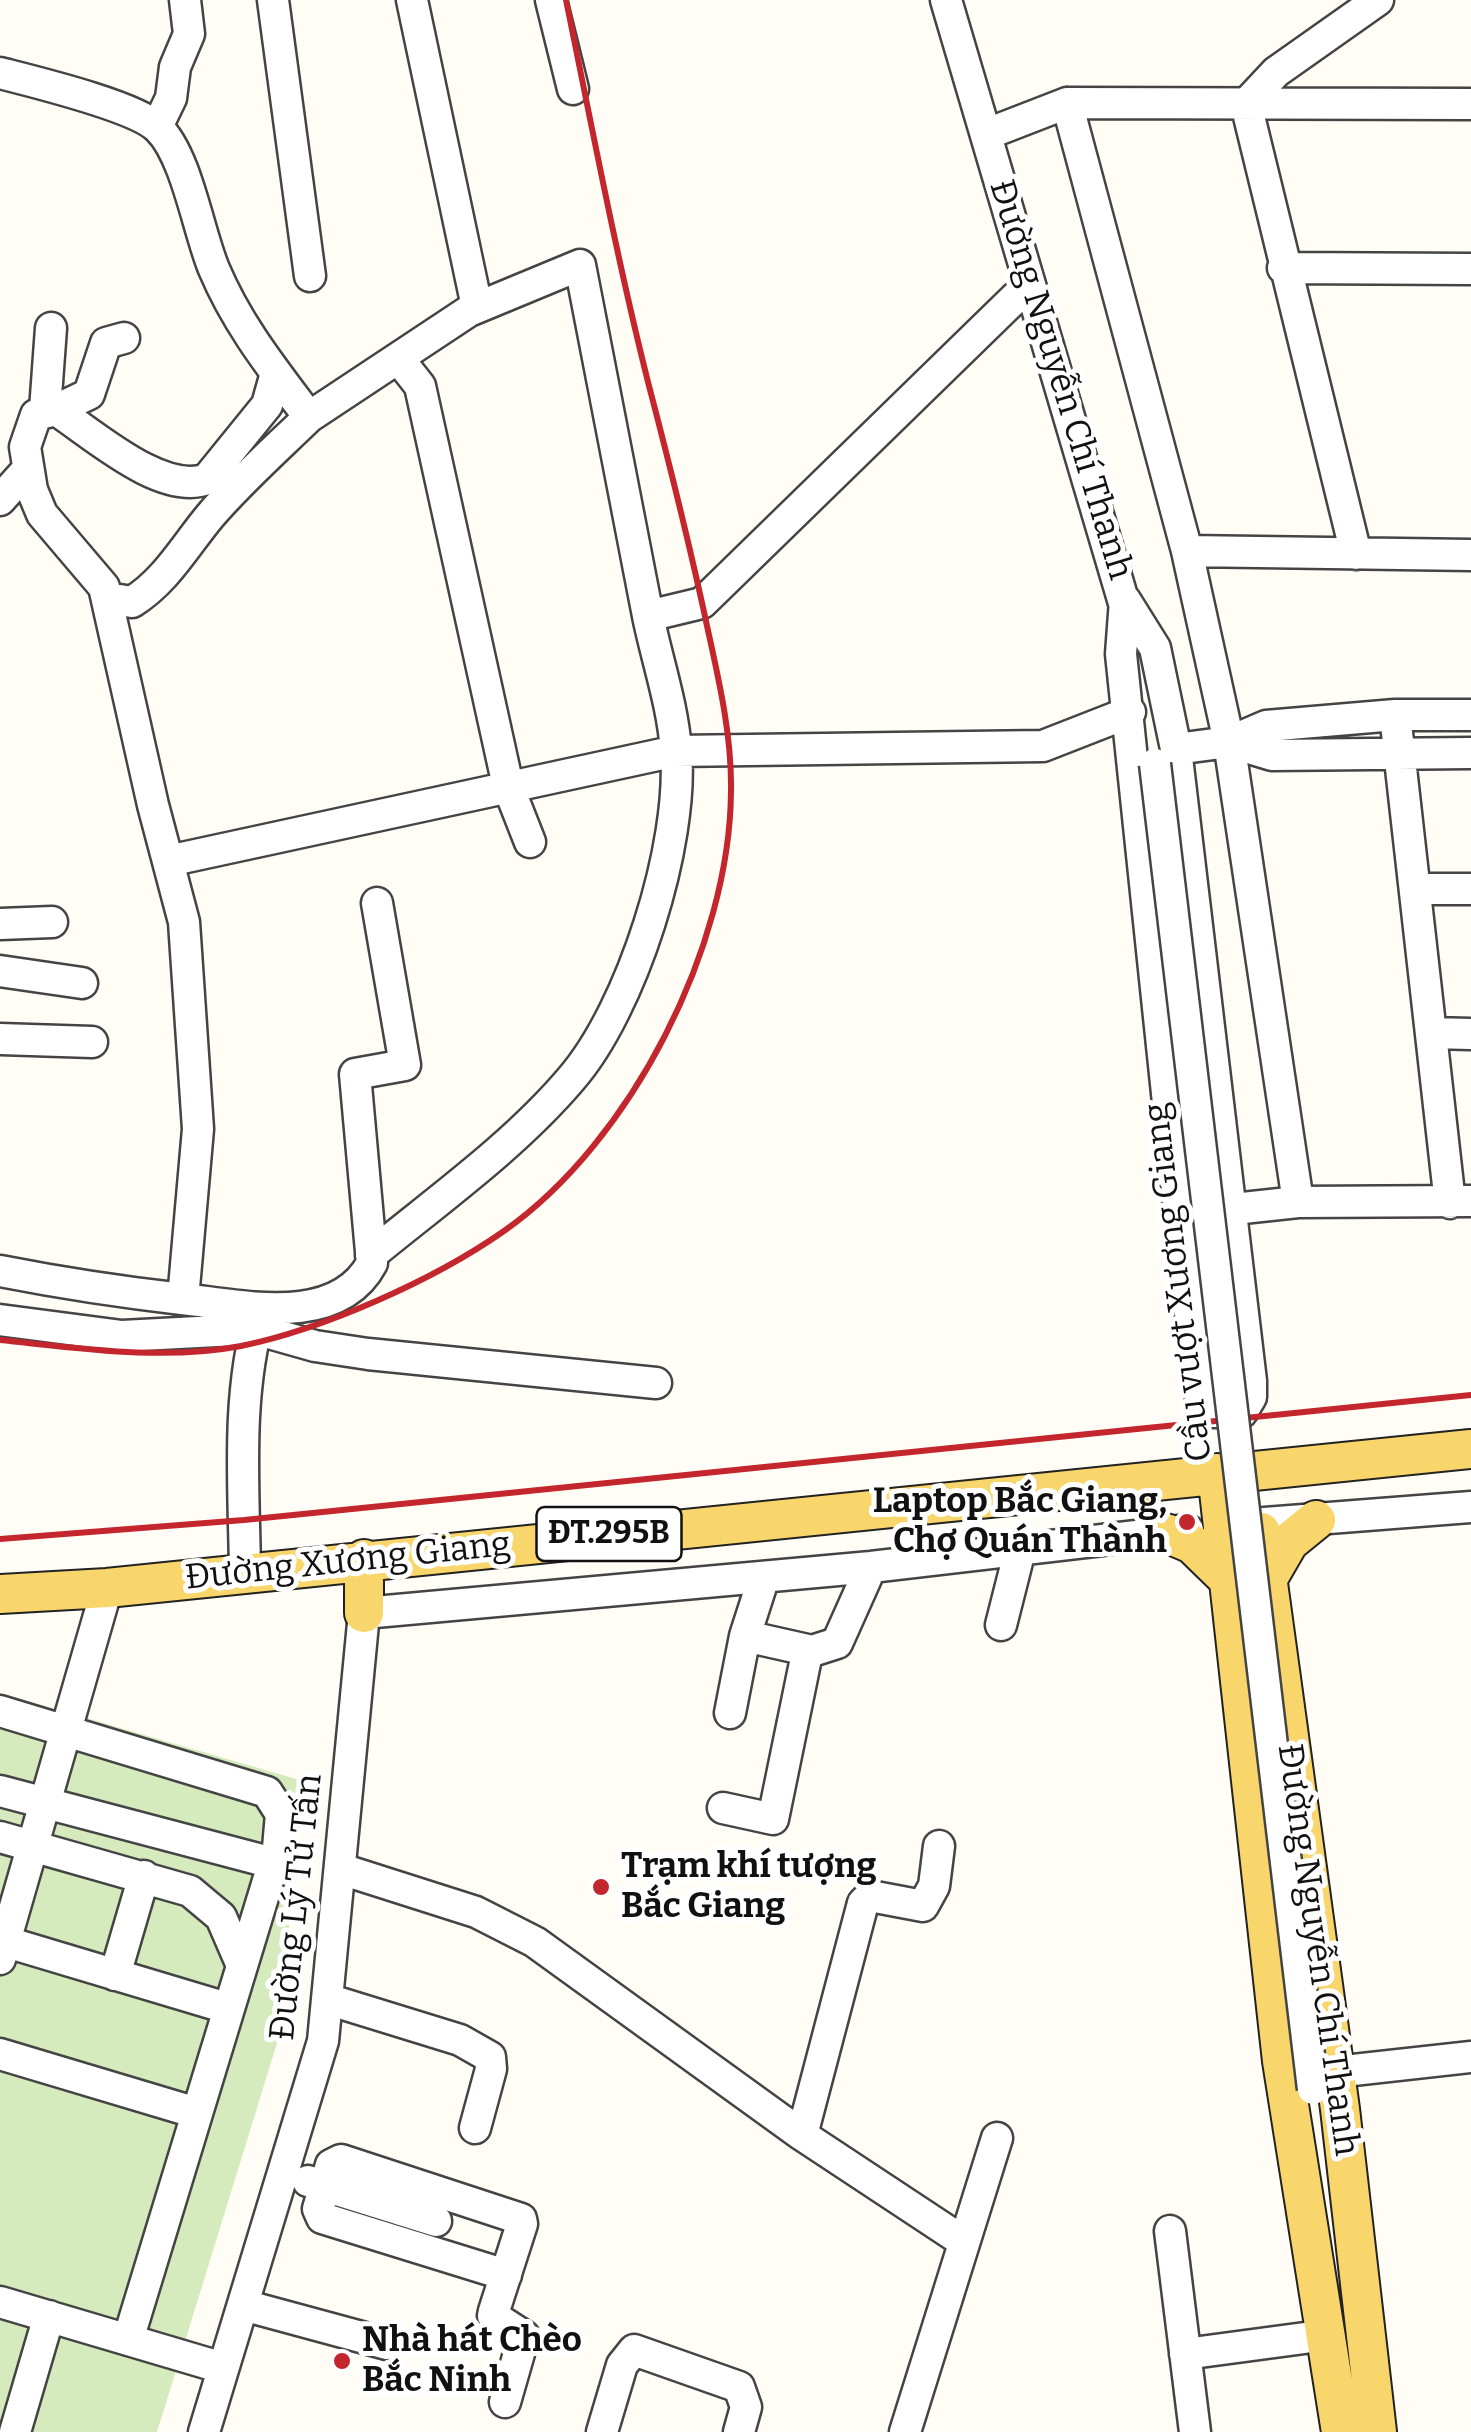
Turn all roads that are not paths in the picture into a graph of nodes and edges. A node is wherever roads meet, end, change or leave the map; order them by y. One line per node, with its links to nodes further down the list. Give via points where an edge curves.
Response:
1 (185, 0): 12 (street, via 189,34)
2 (273, 0): 16 (street)
3 (412, 0): 18 (street)
4 (551, 0): 8 (street)
5 (946, 0): 13 (street, Đường Nguyễn Chí Thanh)
6 (1378, 0): 10 (street, via 1318,38)
7 (0, 73): 12 (street, via 135,114)
8 (573, 90)
9 (1068, 103): 10 (street); 13 (street); 27 (street)
10 (1246, 104): 11 (street); 14 (street)
11 (1471, 104)
12 (157, 127): 22 (street, via 171,146 239,322)
13 (987, 134): 31 (street, Đường Nguyễn Chí Thanh)
14 (1283, 268): 15 (street); 28 (street)
15 (1471, 269)
16 (310, 276)
17 (1016, 297): 32 (street, via 702,603)
18 (478, 307): 21 (street); 32 (street, via 580,265)
19 (51, 328): 23 (street)
20 (124, 338): 23 (street, via 106,343 89,394)
21 (398, 358): 24 (street); 41 (street, via 420,386)
22 (276, 373): 23 (street, via 268,405 206,479 194,484 163,479); 24 (street)
23 (51, 410): 25 (street, via 36,416 28,432)
24 (309, 417): 30 (street, via 208,518 146,593 132,602)
25 (28, 470): 26 (street); 30 (street, via 42,514)
26 (0, 500)
27 (1187, 551): 28 (street); 36 (street)
28 (1356, 554): 29 (street)
29 (1471, 555)
30 (107, 598): 43 (street)
31 (1125, 600): 33 (street, via 1121,654); 40 (street, Đường Nguyễn Chí Thanh)
32 (648, 616): 37 (street)
33 (1130, 712): 37 (street, via 1044,746); 58 (street)
34 (1394, 715): 35 (street); 36 (street, via 1266,726); 39 (street)
35 (1471, 715)
36 (1229, 742): 39 (street, via 1272,755); 40 (street); 55 (street)
37 (676, 751): 41 (street); 59 (street, via 672,820 654,910 619,1004 572,1078 478,1168)
38 (1471, 752): 39 (street)
39 (1401, 755): 44 (street)
40 (1166, 756): 57 (street); 102 (street, Cầu vượt Xương Giang, bridge)
41 (508, 786): 42 (street); 43 (street)
42 (530, 842)
43 (168, 862): 61 (street, via 184,922 197,1055 198,1129)
44 (1418, 889): 45 (street); 51 (street)
45 (1471, 889)
46 (377, 903): 59 (street, via 405,1065 356,1074)
47 (52, 922): 48 (street)
48 (0, 924)
49 (0, 972): 50 (street)
50 (82, 982)
51 (1431, 1033): 52 (street); 56 (street)
52 (1471, 1034)
53 (0, 1039): 54 (street)
54 (92, 1042)
55 (1298, 1202): 56 (street); 57 (street)
56 (1460, 1202)
57 (1231, 1211): 58 (street); 58 (street, via 1251,1396 1242,1412 1223,1414 1202,1404)
58 (1177, 1212)
59 (371, 1256): 63 (street, via 362,1282)
60 (0, 1271): 61 (street, via 115,1294)
61 (183, 1299): 63 (street)
62 (0, 1320): 63 (street, via 122,1336)
63 (258, 1320): 64 (street, via 315,1346); 74 (street, via 244,1430)
64 (656, 1383)
65 (1471, 1448): 66 (main road, Đường Xương Giang / ĐT.295B)
66 (1236, 1471): 69 (main road, Đường Nguyễn Chí Thanh); 72 (main road, Đường Xương Giang / ĐT.295B)
67 (1471, 1506): 68 (street, Đường Xương Giang)
68 (1316, 1520): 69 (street, Đường Xương Giang); 75 (main road)
69 (1242, 1525): 70 (street, Đường Xương Giang); 75 (main road, Đường Nguyễn Chí Thanh)
70 (1166, 1532): 71 (street, Đường Xương Giang); 75 (main road)
71 (1020, 1550): 73 (street, Đường Xương Giang); 80 (street)
72 (364, 1559): 74 (main road, Đường Xương Giang / ĐT.295B); 79 (main road)
73 (871, 1566): 76 (street, Đường Xương Giang); 82 (street, via 843,1634 830,1648)
74 (245, 1572): 77 (main road, Đường Xương Giang / ĐT.295B)
75 (1248, 1574): 102 (main road, Đường Nguyễn Chí Thanh); 102 (main road, Đường Nguyễn Chí Thanh)
76 (764, 1577): 79 (street, Đường Xương Giang); 81 (street)
77 (107, 1588): 78 (main road, Đường Xương Giang / ĐT.295B); 85 (street)
78 (0, 1594)
79 (364, 1613): 93 (street, Đường Lý Tử Tấn)
80 (1001, 1625)
81 (744, 1640): 82 (street); 84 (street)
82 (812, 1651): 88 (street, via 800,1676 773,1819)
83 (0, 1711): 85 (street)
84 (730, 1713)
85 (65, 1729): 87 (street); 92 (street, via 267,1792 282,1824)
86 (0, 1791): 87 (street)
87 (46, 1803): 90 (street); 92 (street)
88 (722, 1808)
89 (0, 1837): 90 (street)
90 (33, 1846): 94 (street); 95 (street)
91 (939, 1846): 105 (street, via 934,1886 923,1906 870,1896 863,1904)
92 (274, 1863): 96 (street)
93 (341, 1870): 98 (street, Đường Lý Tử Tấn); 105 (street, via 476,1912 535,1942)
94 (144, 1876): 96 (street, via 211,1906 230,1931); 97 (street)
95 (2, 1947): 97 (street)
96 (240, 1961): 99 (street)
97 (115, 1975): 99 (street)
98 (327, 1999): 104 (street, via 460,2040 490,2057); 107 (street, Đường Lý Tử Tấn, via 323,2041)
99 (228, 2008): 103 (street)
100 (0, 2054): 103 (street)
101 (1471, 2057): 102 (street)
102 (1320, 2097): 117 (main road, Đường Nguyễn Chí Thanh); 131 (main road, Đường Nguyễn Chí Thanh)
103 (197, 2113): 118 (street)
104 (475, 2128)
105 (802, 2135): 111 (street)
106 (997, 2138): 111 (street)
107 (282, 2172): 108 (street); 115 (street, Đường Lý Tử Tấn)
108 (325, 2186): 109 (street); 112 (street, via 322,2218)
109 (440, 2206): 112 (street); 113 (street, via 521,2218)
110 (1170, 2231): 120 (street)
111 (964, 2242): 128 (street)
112 (427, 2250): 113 (street)
113 (506, 2275): 122 (street, via 494,2316 524,2336)
114 (0, 2302): 116 (street)
115 (243, 2305): 119 (street); 121 (street, Đường Lý Tử Tấn)
116 (41, 2314): 118 (street); 123 (street); 124 (street)
117 (1327, 2335): 120 (street); 130 (main road, Đường Nguyễn Chí Thanh)
118 (128, 2340): 121 (street)
119 (387, 2344)
120 (1185, 2354): 129 (street)
121 (223, 2368): 125 (street, Đường Lý Tử Tấn)
122 (505, 2402)
123 (0, 2406)
124 (14, 2432)
125 (204, 2432)
126 (602, 2432): 127 (street, via 622,2365 634,2350 739,2388 746,2408)
127 (739, 2432)
128 (905, 2432)
129 (1195, 2432)
130 (1341, 2432)
131 (1377, 2432)

